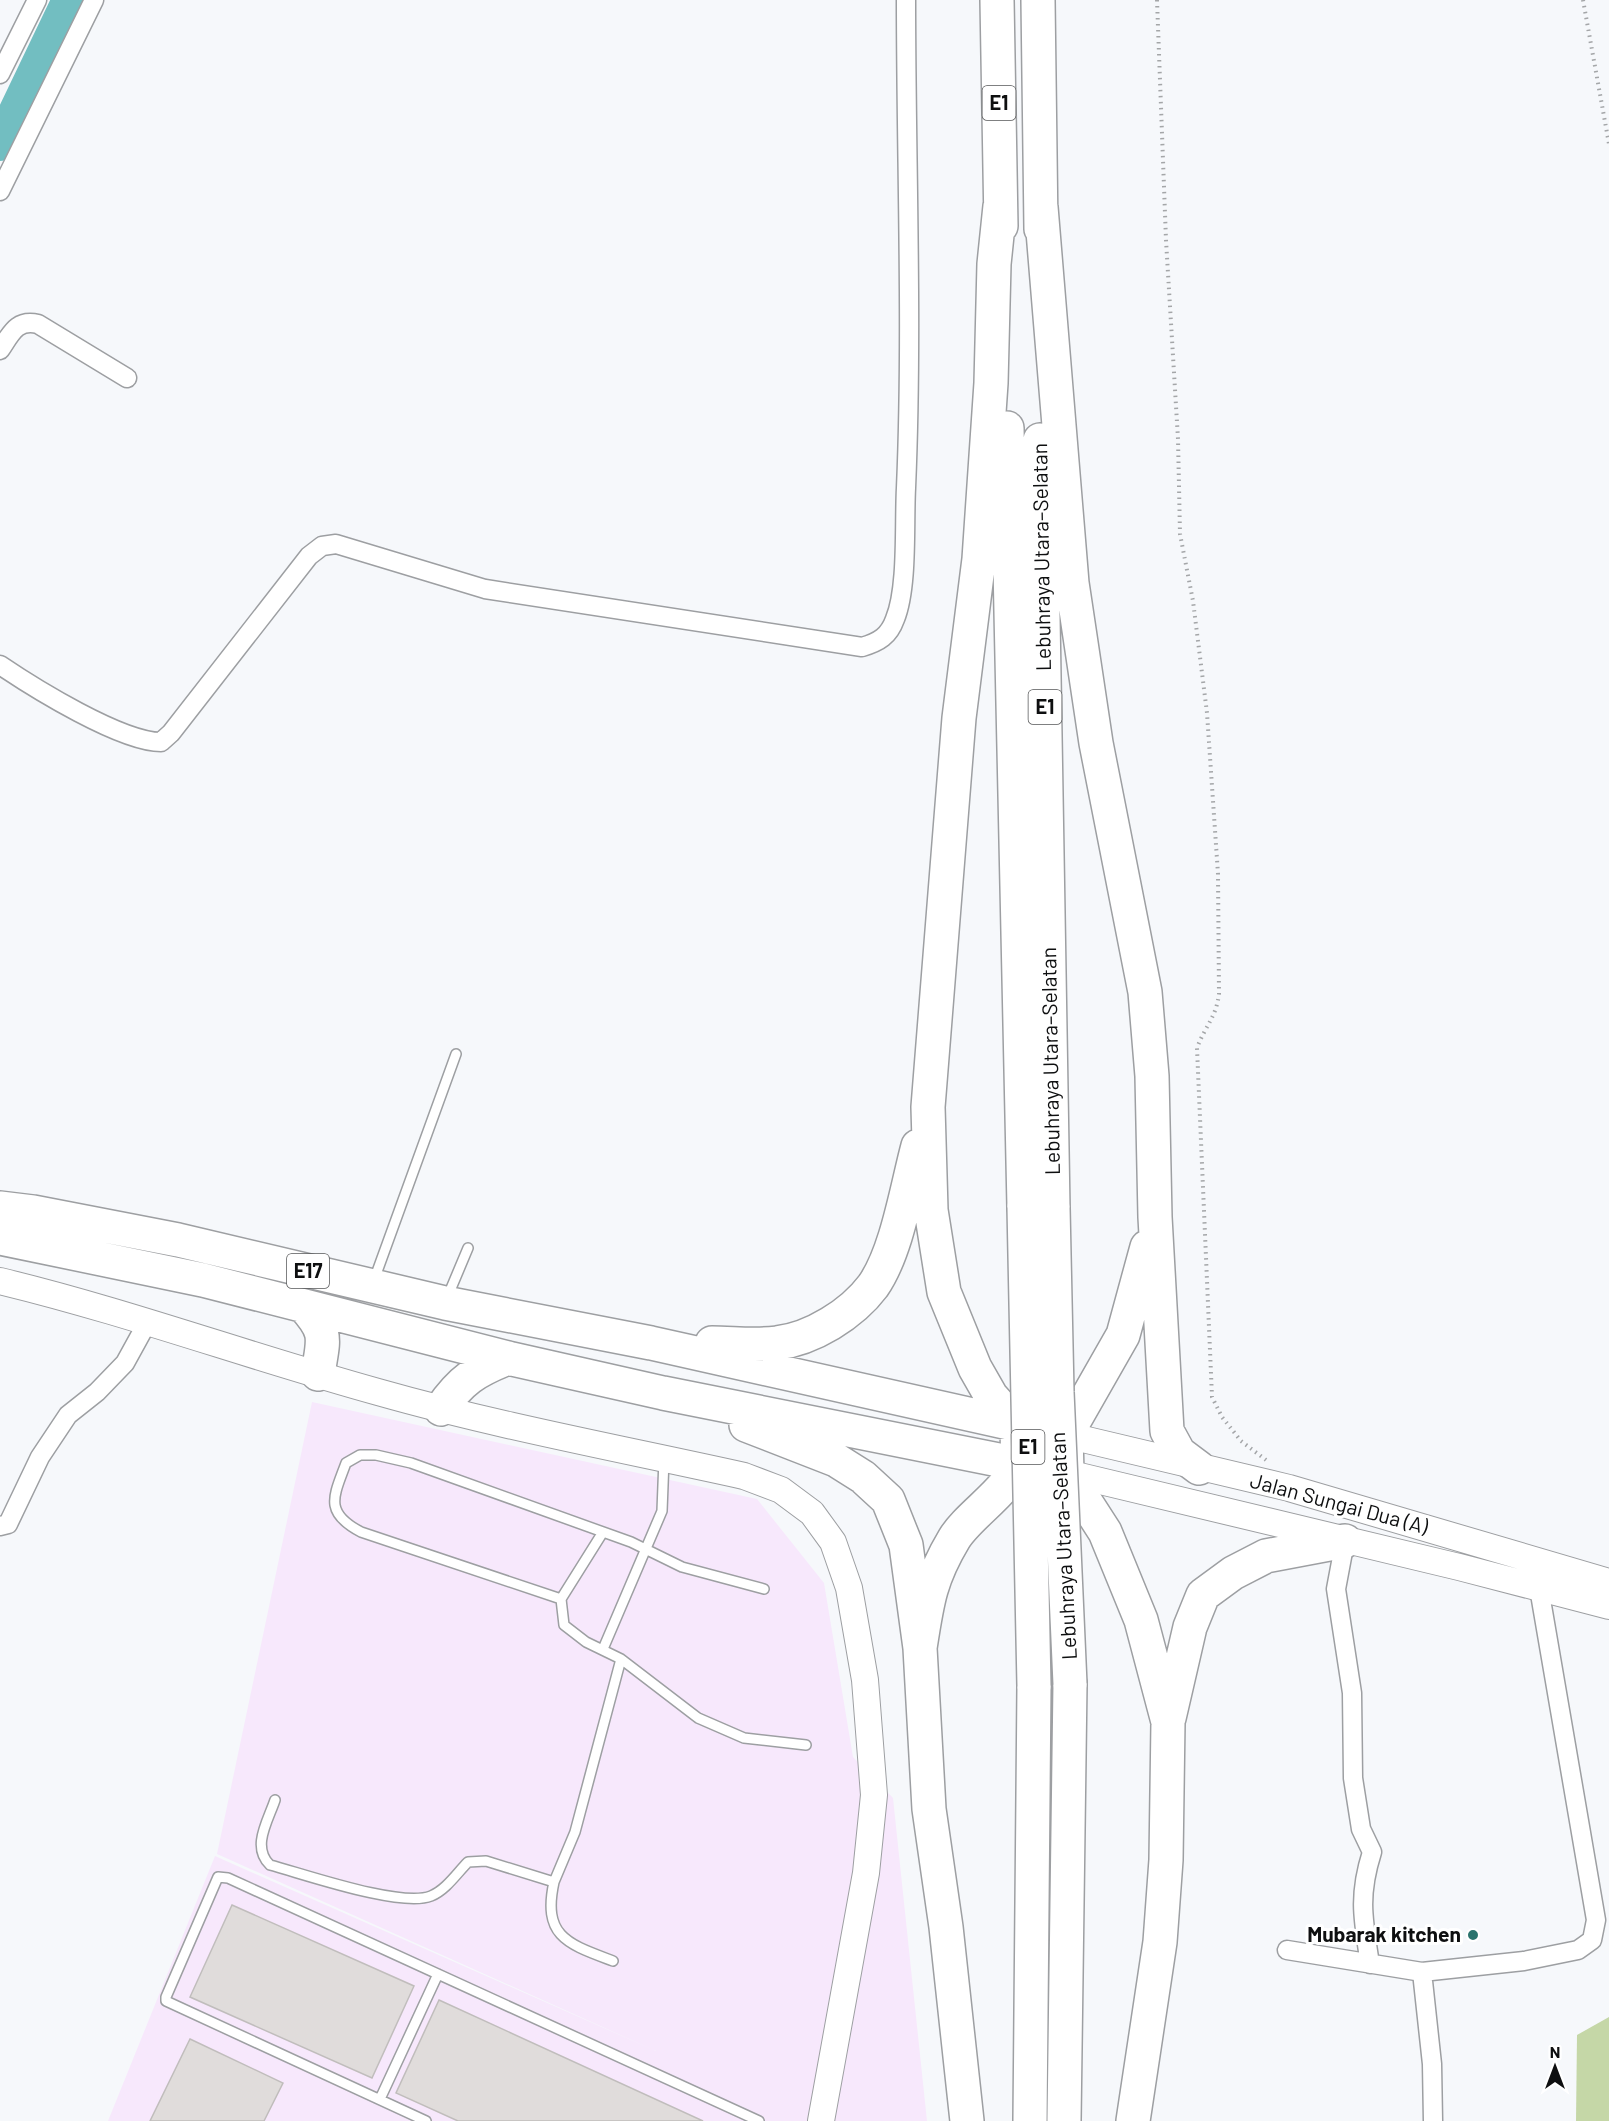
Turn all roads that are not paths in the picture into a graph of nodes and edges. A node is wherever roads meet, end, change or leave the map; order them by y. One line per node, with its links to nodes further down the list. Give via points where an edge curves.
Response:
1 (38, 0): 6 (street)
2 (94, 0): 7 (street)
3 (906, 0): 12 (street, via 908,441 902,582 896,618 879,642 862,647 485,589 336,544 322,546 309,556 161,742 148,742 115,729 25,682)
4 (997, 0): 8 (highway, Lebuhraya Utara–Selatan / E1)
5 (1038, 0): 9 (highway, Lebuhraya Utara–Selatan / E1)
6 (0, 74)
7 (0, 191)
8 (1000, 206): 14 (highway, via 979,559 959,717); 16 (highway, Lebuhraya Utara–Selatan / E1)
9 (1041, 207): 16 (highway, Lebuhraya Utara–Selatan / E1); 17 (highway, via 1072,583 1096,743 1145,992 1152,1076)
10 (0, 350): 11 (street, via 16,326 26,321 38,324)
11 (127, 378)
12 (0, 664)
13 (456, 1054): 21 (lane)
14 (928, 1107): 25 (highway, via 892,1245 873,1286 835,1322 806,1337 777,1343); 30 (highway, via 931,1210 944,1292 975,1368 991,1396)
15 (0, 1208): 21 (highway, E17, via 147,1233)
16 (1039, 1208): 62 (highway, Lebuhraya Utara–Selatan / E1, bridge); 63 (highway, Lebuhraya Utara–Selatan / E1, bridge, via 1057,1392 1070,1684)
17 (1155, 1217): 31 (highway, via 1123,1335); 34 (highway, via 1167,1431 1179,1454)
18 (0, 1238): 23 (highway, E17, via 192,1277)
19 (468, 1248): 22 (lane)
20 (0, 1281): 24 (main road)
21 (372, 1286): 22 (highway, E17)
22 (445, 1303): 25 (highway, E17)
23 (304, 1306): 26 (highway, E17); 27 (highway, via 320,1324 323,1337)
24 (147, 1323): 27 (main road); 36 (street, via 125,1363 68,1415 40,1457 8,1524)
25 (651, 1343): 30 (highway)
26 (508, 1358): 28 (highway, E17); 29 (highway, via 467,1378)
27 (318, 1374): 29 (main road)
28 (663, 1393): 33 (highway); 45 (highway, via 836,1460 888,1500 906,1545)
29 (441, 1409): 32 (main road)
30 (1017, 1425): 31 (highway); 33 (highway)
31 (1066, 1435): 34 (main road, Jalan Sungai Dua (A)); 35 (highway)
32 (664, 1458): 39 (lane, via 662,1511); 60 (main road, via 744,1476 781,1490 812,1513 832,1542 849,1588 865,1680 874,1795 866,1873)
33 (1017, 1463): 35 (highway); 45 (highway, via 1007,1482 955,1536 938,1567 929,1590)
34 (1199, 1468): 40 (main road, Jalan Sungai Dua (A), via 1289,1488)
35 (1067, 1473): 38 (main road, Jalan Sungai Dua (A)); 48 (highway, via 1105,1532 1136,1609)
36 (0, 1526)
37 (603, 1532): 39 (lane); 43 (lane); 43 (lane, via 411,1463 375,1455 360,1455 346,1463 333,1499 344,1523)
38 (1345, 1540): 41 (main road, Jalan Sungai Dua (A)); 48 (highway, via 1266,1556 1233,1573 1203,1596 1190,1627); 54 (street, via 1336,1589 1352,1693 1353,1778 1361,1829 1372,1852 1363,1882 1362,1912)
39 (646, 1549): 42 (lane, via 682,1567); 46 (lane)
40 (1609, 1582)
41 (1539, 1588): 44 (main road, Jalan Sungai Dua (A)); 55 (street, via 1596,1920 1592,1940 1578,1950 1524,1961)
42 (764, 1589)
43 (561, 1599): 46 (lane, via 564,1625)
44 (1609, 1606)
45 (920, 1648): 61 (highway, via 929,1809)
46 (603, 1649): 47 (lane)
47 (621, 1659): 49 (lane, via 698,1718 744,1738); 51 (lane, via 575,1833)
48 (1168, 1722): 64 (highway, via 1160,1942)
49 (806, 1745)
50 (275, 1800): 51 (lane, via 260,1844 262,1857 270,1865 366,1891 416,1899 432,1896 448,1885 468,1862 486,1861)
51 (554, 1882): 53 (lane, via 549,1904 555,1931 572,1946)
52 (1287, 1950): 54 (street)
53 (613, 1961)
54 (1370, 1964): 55 (street)
55 (1422, 1972): 65 (street, via 1432,2064)
56 (438, 1974): 57 (lane); 57 (lane, via 228,1878 218,1877 216,1881 166,2001); 59 (lane)
57 (380, 2099): 58 (lane)
58 (426, 2121)
59 (759, 2121)
60 (821, 2121)
61 (967, 2121)
62 (1030, 2121)
63 (1064, 2121)
64 (1133, 2121)
65 (1433, 2121)

